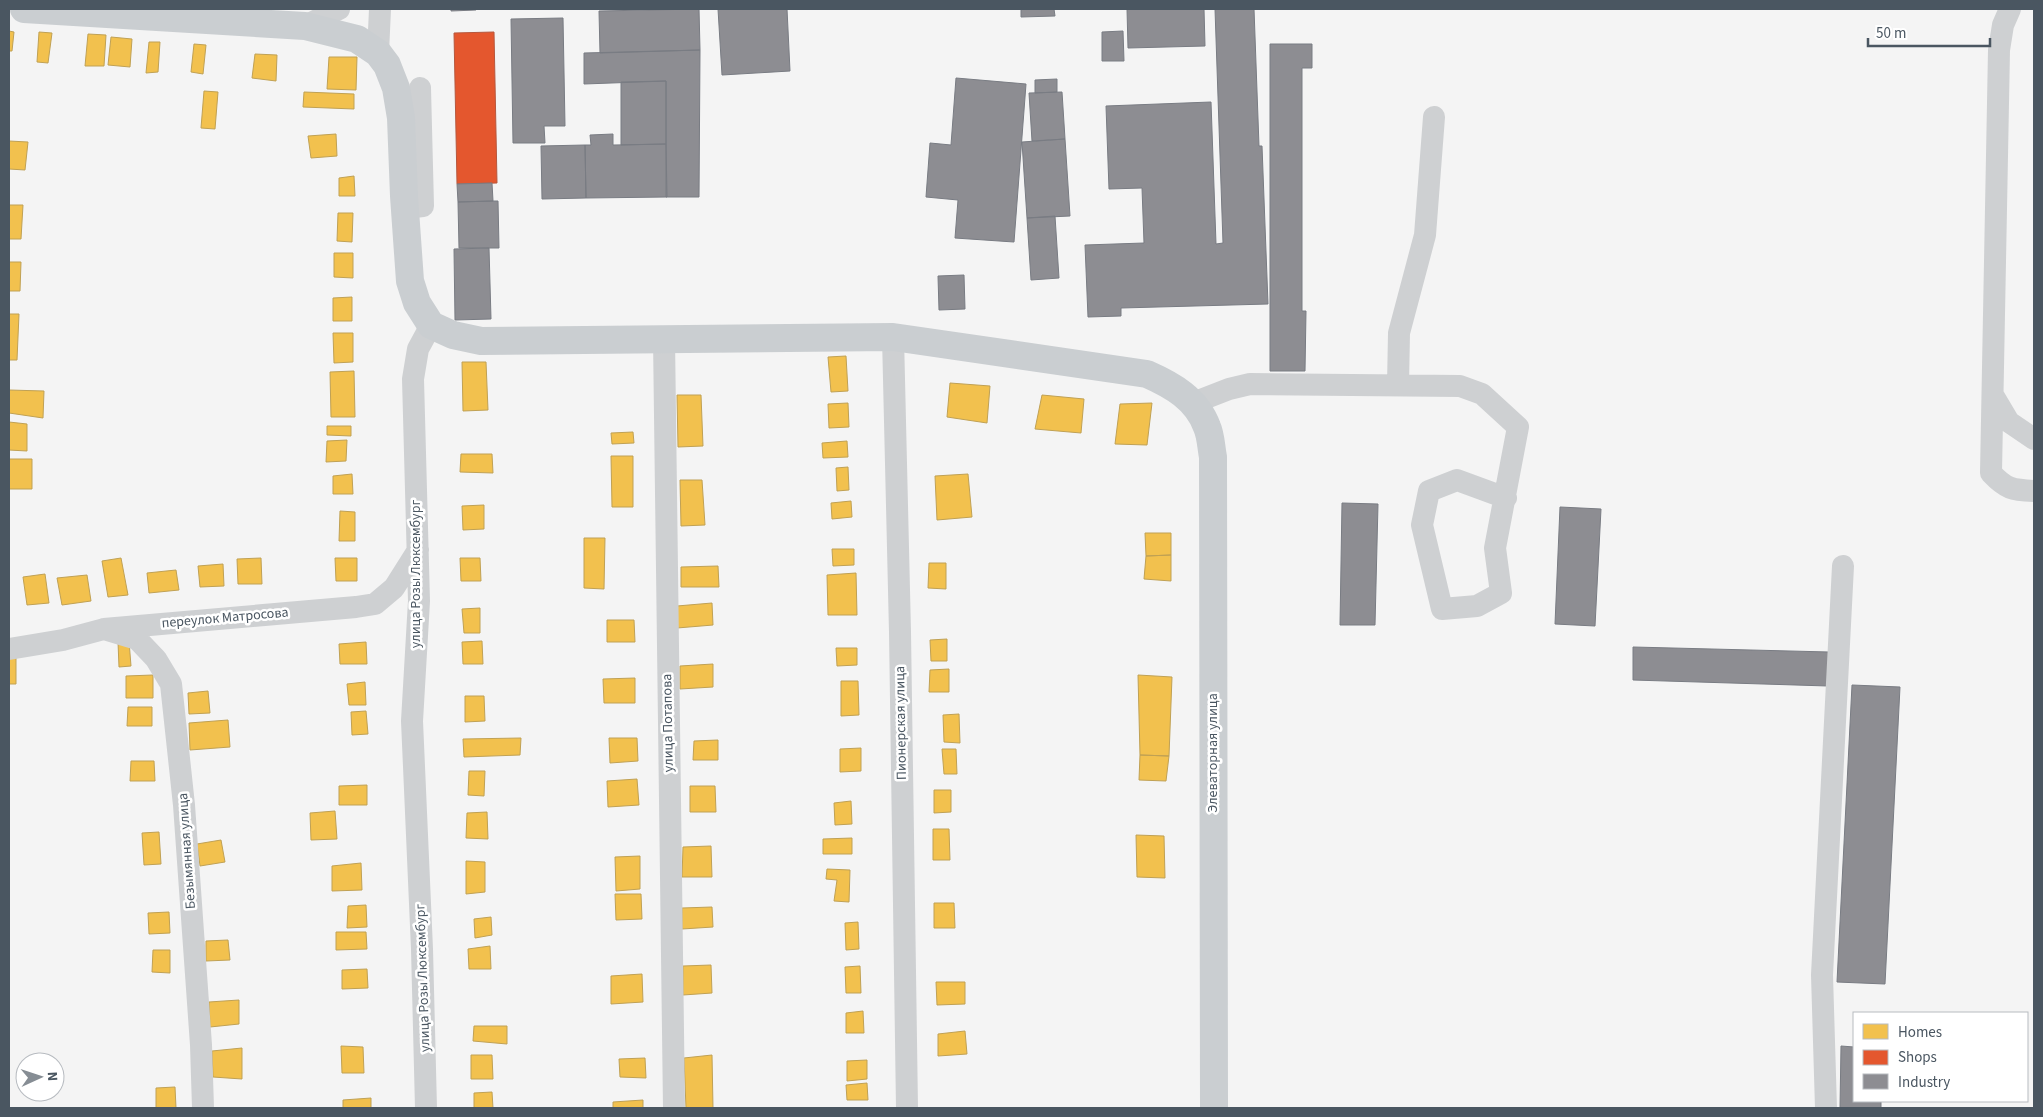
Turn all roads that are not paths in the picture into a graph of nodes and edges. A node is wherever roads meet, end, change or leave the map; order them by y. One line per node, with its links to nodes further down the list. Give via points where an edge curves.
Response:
1 (24, 9): 5 (main road)
2 (339, 9): 5 (street)
3 (380, 9): 6 (street)
4 (2010, 9): 14 (street, via 2003,25 1999,50)
5 (305, 26): 6 (main road, via 357,39)
6 (378, 53): 9 (main road, via 388,65 396,88 401,118)
7 (420, 88): 9 (street, via 424,206)
8 (1434, 118): 13 (street, via 1425,235 1399,333)
9 (405, 208): 10 (main road, via 410,281 417,303)
10 (431, 325): 12 (main road, Элеваторная улица, via 453,335 481,341); 19 (street, улица Розы Люксембург, via 418,349 413,379)
11 (893, 337): 12 (main road, Элеваторная улица); 15 (main road, Элеваторная улица, via 1148,374 1170,384); 26 (street, Пионерская улица)
12 (664, 338): 25 (street, улица Потапова)
13 (1398, 385): 15 (street, via 1250,384 1228,388); 18 (street, via 1460,386 1482,394 1518,427)
14 (1992, 394): 16 (street, via 2009,422); 17 (street, via 1991,473 2003,486)
15 (1193, 403): 27 (main road, Элеваторная улица, via 1207,426 1213,457)
16 (2034, 439)
17 (2034, 491)
18 (1506, 498): 18 (street, via 1495,548 1501,593 1477,606 1442,609 1422,525 1429,491 1457,480)
19 (418, 550): 21 (street, переулок Матросова, via 394,588 375,604); 24 (street, улица Розы Люксембург, via 419,601 412,721)
20 (1842, 566): 28 (street, via 1822,975)
21 (104, 629): 22 (street, переулок Матросова); 23 (street, Безымянная улица, via 137,640 156,660 171,684 184,805)
22 (9, 649)
23 (203, 1108)
24 (426, 1108)
25 (674, 1108)
26 (907, 1108)
27 (1214, 1108)
28 (1826, 1108)

